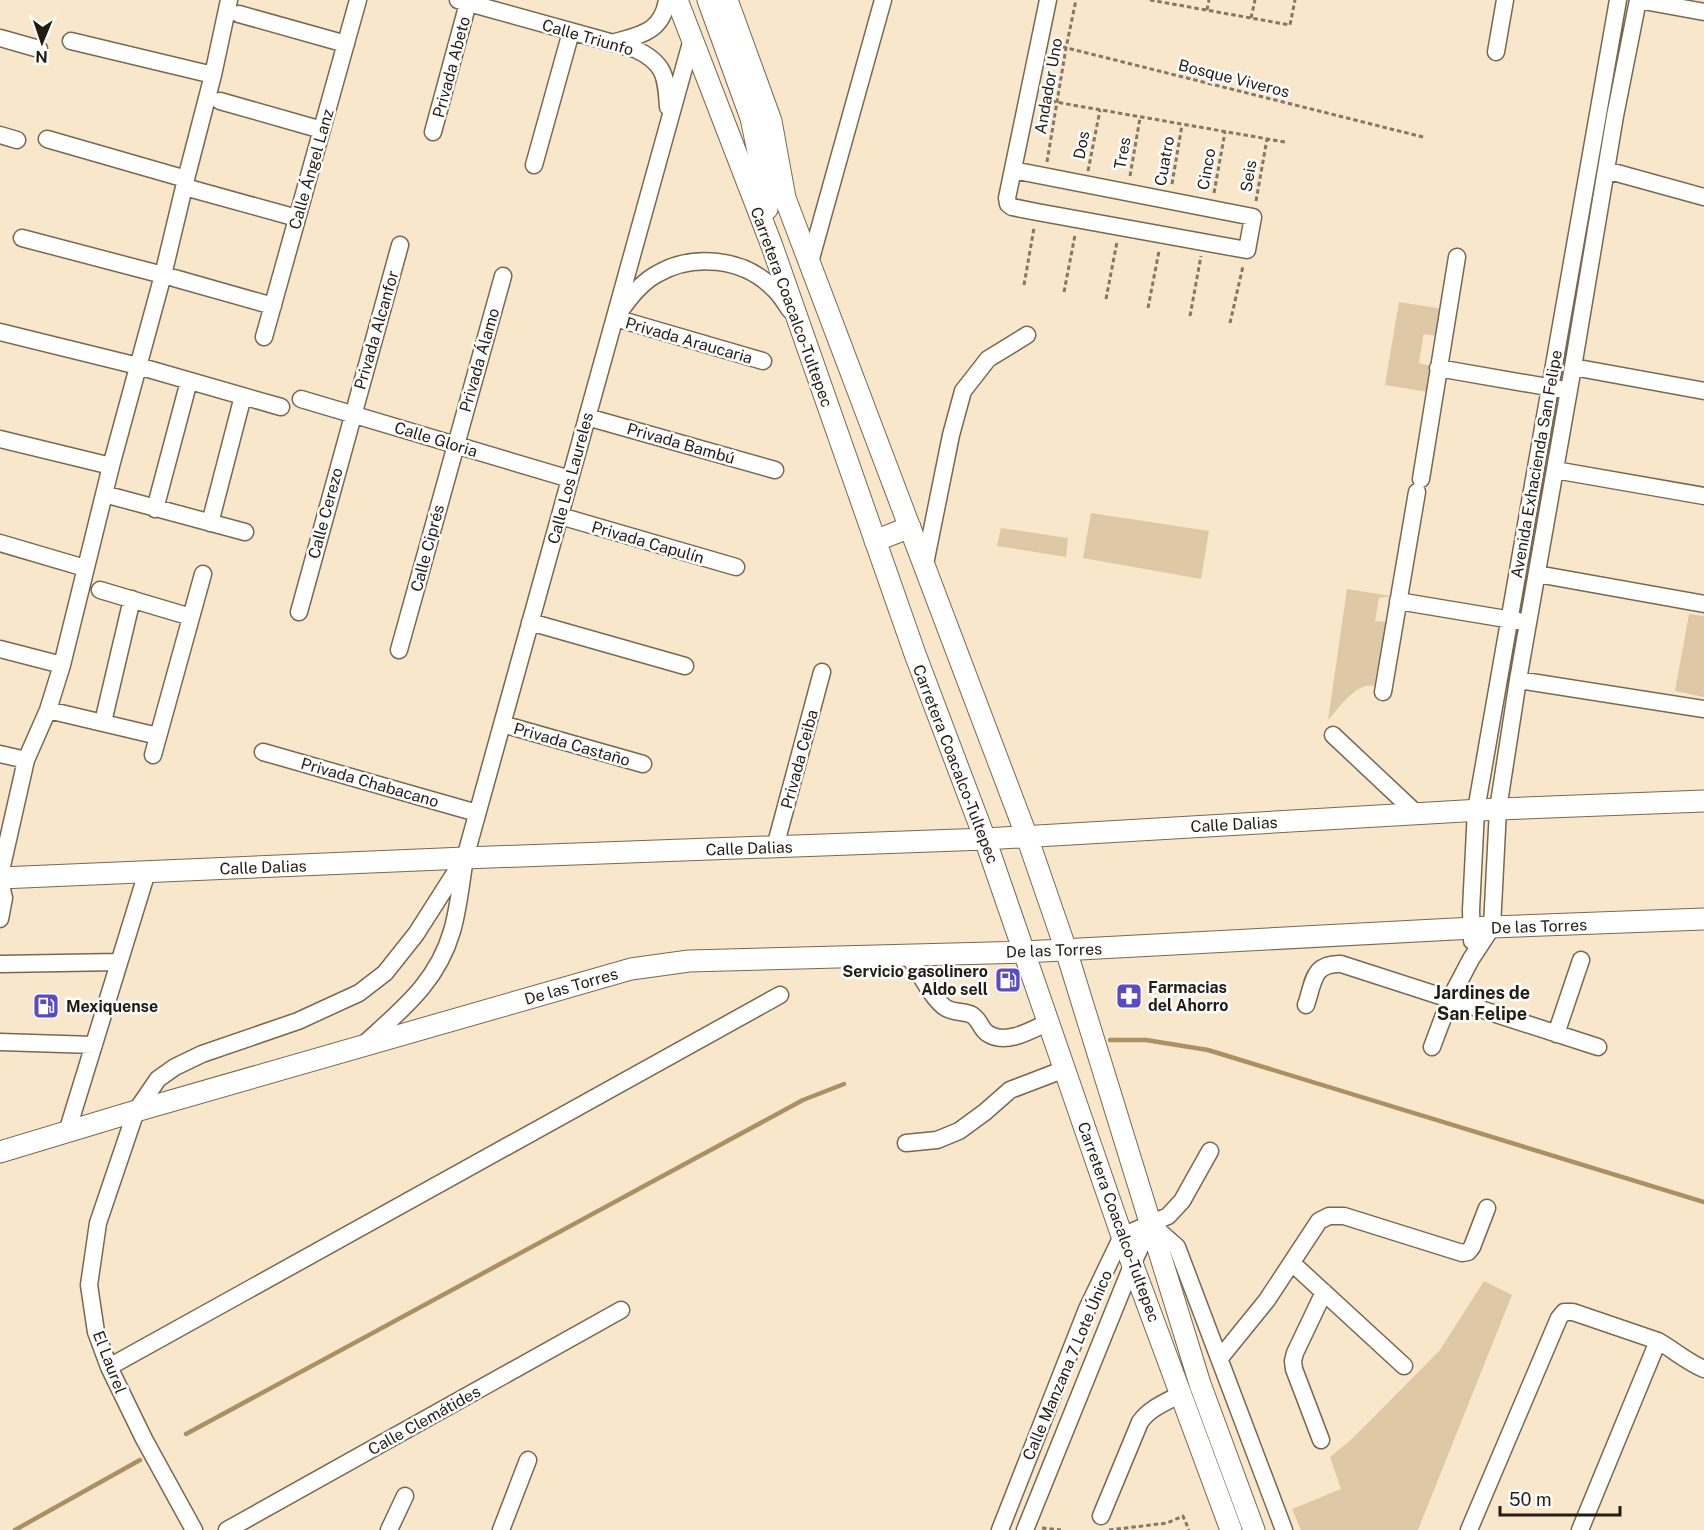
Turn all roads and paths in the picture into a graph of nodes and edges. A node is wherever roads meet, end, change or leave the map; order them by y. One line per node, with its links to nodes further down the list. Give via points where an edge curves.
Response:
1 (358, 0): 28 (street, Calle Ángel Lanz)
2 (667, 0): 27 (street, via 655,27)
3 (677, 0): 24 (main road, Carretera Coacalco-Tultepec)
4 (708, 0): 68 (main road, via 751,118)
5 (727, 0): 71 (main road, Carretera Coacalco-Tultepec, via 771,121 785,198)
6 (883, 0): 71 (street)
7 (1048, 0): 26 (street)
8 (1076, 0): 29 (path, Andador Uno)
9 (1150, 0): 16 (path)
10 (1209, 0): 19 (path)
11 (1255, 0): 21 (path)
12 (1295, 0): 21 (path, via 1290,25)
13 (1504, 0): 31 (street)
14 (1618, 0): 91 (street, Avenida Exhacienda San Felipe)
15 (1638, 0): 20 (street); 51 (street, Avenida Exhacienda San Felipe)
16 (1166, 1): 19 (path)
17 (463, 2): 22 (street, Calle Triunfo); 41 (street, Privada Abeto)
18 (234, 7): 28 (street); 32 (street)
19 (1207, 10): 21 (path)
20 (1704, 12)
21 (1251, 18)
22 (571, 32): 27 (street, Calle Triunfo); 49 (street)
23 (0, 38): 30 (street)
24 (692, 39): 38 (street, Calle Triunfo); 68 (main road, Carretera Coacalco-Tultepec)
25 (71, 41): 32 (street)
26 (1039, 42): 29 (path, Bosque Viveros); 50 (street)
27 (611, 43): 38 (street, Calle Triunfo, via 635,49 658,63 667,83)
28 (346, 44): 40 (street, Calle Ángel Lanz)
29 (1066, 48): 35 (path, Andador Uno); 44 (path, Bosque Viveros)
30 (39, 49)
31 (1496, 52)
32 (213, 75): 53 (street)
33 (1039, 99): 35 (path)
34 (220, 101): 40 (street)
35 (1058, 103): 36 (path); 52 (path, Andador Uno)
36 (1100, 110): 37 (path); 54 (path, Dos)
37 (1140, 117): 39 (path); 55 (path, Tres)
38 (669, 122): 80 (street, Calle Triunfo)
39 (1182, 125): 42 (path); 57 (path, Cuatro)
40 (322, 130): 60 (street, Calle Ángel Lanz)
41 (433, 132)
42 (1225, 132): 46 (path); 58 (path, Cinco)
43 (0, 135): 47 (street)
44 (1423, 137)
45 (47, 138): 53 (street)
46 (1267, 139): 48 (path); 61 (path, Seis)
47 (17, 140)
48 (1285, 142)
49 (534, 165)
50 (1013, 170): 52 (street); 59 (street, via 1008,204)
51 (1606, 170): 56 (street); 88 (street, Avenida Exhacienda San Felipe)
52 (1045, 176): 54 (street)
53 (189, 184): 60 (street); 73 (street)
54 (1085, 184): 55 (street)
55 (1127, 193): 57 (street)
56 (1704, 197)
57 (1170, 201): 58 (street)
58 (1211, 209): 61 (street)
59 (1037, 212): 62 (street); 74 (path)
60 (297, 218): 77 (street, Calle Ángel Lanz)
61 (1253, 218): 69 (street)
62 (1078, 219): 63 (street); 75 (path)
63 (1119, 227): 64 (street); 76 (path)
64 (1162, 235): 66 (street); 78 (path)
65 (22, 238): 73 (street)
66 (1204, 242): 69 (street); 79 (path)
67 (400, 245): 97 (street, Privada Alcanfor)
68 (772, 246): 81 (main road, Carretera Coacalco-Tultepec)
69 (1247, 250): 82 (path)
70 (1457, 257): 89 (street)
71 (810, 262): 110 (main road, Carretera Coacalco-Tultepec)
72 (503, 276): 100 (street, Privada Álamo)
73 (168, 277): 77 (street); 87 (street)
74 (1023, 285)
75 (1064, 292)
76 (1106, 299)
77 (273, 306): 85 (street, Calle Ángel Lanz)
78 (1148, 308)
79 (1190, 316)
80 (615, 318): 81 (street, Calle Los Laureles, via 631,295 656,274 685,262 716,261 747,270 773,288); 86 (street, Privada Araucaria); 98 (street, Calle Los Laureles)
81 (798, 320): 112 (main road, Carretera Coacalco-Tultepec)
82 (1230, 323)
83 (0, 332): 87 (street)
84 (1027, 335): 114 (street, via 988,359 963,391)
85 (264, 337)
86 (763, 361)
87 (138, 366): 90 (street); 101 (street)
88 (1573, 367): 92 (street, Avenida Exhacienda San Felipe); 93 (street)
89 (1438, 368): 91 (street); 121 (street)
90 (189, 381): 94 (street); 107 (street)
91 (1549, 387): 92 (street); 125 (street, Avenida Exhacienda San Felipe)
92 (1569, 391): 103 (street, Avenida Exhacienda San Felipe)
93 (1704, 391)
94 (243, 396): 96 (street); 109 (street)
95 (301, 399): 97 (street, Calle Gloria)
96 (281, 406)
97 (352, 414): 100 (street, Calle Gloria); 123 (street, Calle Cerezo)
98 (587, 417): 102 (street, Privada Bambú); 104 (street, Calle Los Laureles)
99 (0, 439): 101 (street)
100 (455, 445): 104 (street, Calle Gloria); 129 (street, Calle Ciprés)
101 (111, 466): 105 (street)
102 (775, 470)
103 (1555, 470): 106 (street); 118 (street, Avenida Exhacienda San Felipe)
104 (570, 479): 108 (street, Calle Los Laureles)
105 (104, 494): 107 (street); 116 (street)
106 (1704, 496)
107 (155, 509): 109 (street)
108 (560, 516): 115 (street, Privada Capulín); 126 (street, Calle Los Laureles)
109 (210, 523): 111 (street)
110 (910, 526): 112 (main road); 114 (main road, Carretera Coacalco-Tultepec)
111 (245, 532)
112 (874, 541): 152 (main road, Carretera Coacalco-Tultepec)
113 (0, 543): 116 (street)
114 (925, 564): 151 (main road, Carretera Coacalco-Tultepec)
115 (736, 567)
116 (85, 568): 130 (street)
117 (202, 574): 124 (street)
118 (1537, 574): 122 (street); 127 (street, Avenida Exhacienda San Felipe)
119 (100, 590): 120 (street)
120 (132, 600): 124 (street); 137 (street)
121 (1398, 601): 125 (street); 134 (street)
122 (1704, 604)
123 (299, 612)
124 (191, 617): 139 (street)
125 (1509, 620): 127 (street); 148 (street, Avenida Exhacienda San Felipe)
126 (530, 622): 131 (street); 138 (street, Calle Los Laureles)
127 (1528, 623): 133 (street, Avenida Exhacienda San Felipe)
128 (0, 649): 130 (street)
129 (399, 650)
130 (62, 665): 136 (street)
131 (685, 666)
132 (822, 672): 153 (street, Privada Ceiba)
133 (1518, 680): 135 (street); 147 (street, Avenida Exhacienda San Felipe)
134 (1383, 692)
135 (1704, 709)
136 (48, 710): 137 (street); 144 (street)
137 (103, 722): 139 (street)
138 (502, 724): 145 (street, Privada Castaño); 149 (street, Calle Los Laureles)
139 (158, 735): 143 (street)
140 (1333, 735): 150 (street)
141 (263, 752): 149 (street, Privada Chabacano)
142 (0, 754): 144 (street)
143 (153, 755)
144 (26, 760): 156 (street)
145 (643, 764)
146 (1704, 801): 147 (main road, Calle Dalias)
147 (1498, 809): 148 (main road, Calle Dalias); 159 (street, Avenida Exhacienda San Felipe)
148 (1476, 810): 150 (main road, Calle Dalias); 159 (street, Avenida Exhacienda San Felipe, via 1471,910)
149 (477, 813): 154 (street, Calle Los Laureles)
150 (1417, 814): 151 (main road, Calle Dalias)
151 (1027, 837): 152 (main road, Calle Dalias); 160 (main road, Carretera Coacalco-Tultepec)
152 (985, 839): 153 (main road, Calle Dalias); 161 (main road, Carretera Coacalco-Tultepec)
153 (775, 847): 154 (main road, Calle Dalias)
154 (465, 858): 155 (main road, Calle Dalias); 173 (street, via 452,931 437,967 417,996); 177 (street, El Laurel, via 416,934 385,973 359,993 298,1021 175,1067 158,1079)
155 (147, 872): 156 (main road, Calle Dalias); 164 (street)
156 (0, 878): 157 (street, via 4,898)
157 (0, 919)
158 (1704, 919): 159 (main road, De las Torres)
159 (1482, 928): 160 (main road, De las Torres); 167 (street)
160 (1066, 950): 161 (main road, De las Torres); 183 (main road, Carretera Coacalco-Tultepec)
161 (1024, 952): 162 (main road, De las Torres); 169 (main road, Carretera Coacalco-Tultepec)
162 (908, 955): 169 (street, via 938,1002 946,1009 971,1014 985,1032 996,1038 1008,1038); 173 (main road, De las Torres, via 689,961 631,969)
163 (1581, 960): 170 (street)
164 (119, 962): 165 (street); 172 (street)
165 (0, 964)
166 (780, 994): 192 (street)
167 (1450, 999): 168 (street, via 1328,963 1318,971); 170 (street); 174 (street)
168 (1306, 1005)
169 (1048, 1022): 176 (main road, Carretera Coacalco-Tultepec)
170 (1556, 1034): 175 (street)
171 (0, 1042): 172 (street)
172 (94, 1045): 178 (street)
173 (363, 1046): 177 (main road, De las Torres)
174 (1432, 1047)
175 (1598, 1047)
176 (1065, 1069): 179 (street, via 1010,1090 959,1131 938,1140); 184 (main road, Carretera Coacalco-Tultepec)
177 (136, 1111): 178 (main road); 192 (street, El Laurel, via 98,1223 89,1285 96,1332)
178 (67, 1132): 181 (main road)
179 (906, 1143)
180 (1210, 1151): 183 (street, via 1182,1201 1168,1216)
181 (0, 1152)
182 (1487, 1208): 186 (street, via 1468,1252 1344,1216 1329,1216 1319,1221)
183 (1151, 1224): 184 (street); 185 (street, Calle Manzana 7 Lote Único); 190 (street, via 1177,1247); 207 (main road, Carretera Coacalco-Tultepec, via 1200,1384)
184 (1122, 1236): 185 (main road, Carretera Coacalco-Tultepec); 203 (street, Calle Manzana 7 Lote Único, via 1087,1309)
185 (1133, 1263): 194 (main road, Carretera Coacalco-Tultepec); 204 (street, Calle Manzana 7 Lote Único)
186 (1292, 1263): 187 (street); 190 (street)
187 (1324, 1293): 191 (street); 195 (street, via 1293,1361)
188 (621, 1310): 200 (street, Calle Clemátides)
189 (1658, 1341): 193 (street); 209 (street, via 1564,1312); 210 (street)
190 (1220, 1358): 208 (street)
191 (1404, 1366)
192 (109, 1367): 199 (street, El Laurel)
193 (1704, 1370)
194 (1181, 1394): 198 (street, via 1152,1409 1140,1422); 206 (main road, Carretera Coacalco-Tultepec)
195 (1321, 1440)
196 (528, 1460): 202 (street)
197 (405, 1496): 201 (street)
198 (1105, 1523): 205 (path, via 1167,1523 1183,1516)
199 (194, 1530)
200 (227, 1530)
201 (389, 1530)
202 (501, 1530)
203 (1000, 1530)
204 (1025, 1530)
205 (1189, 1530)
206 (1232, 1530)
207 (1254, 1530)
208 (1284, 1530)
209 (1469, 1530)
210 (1580, 1530)

